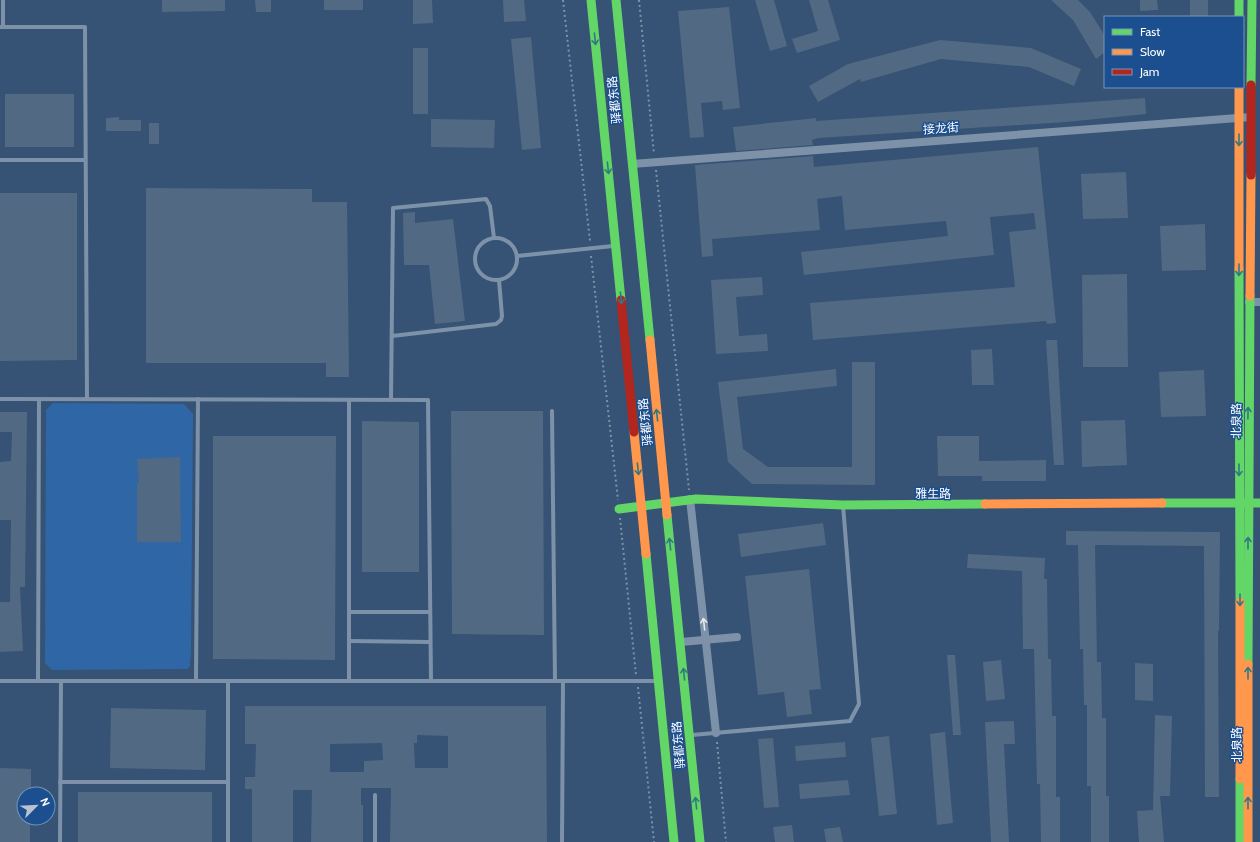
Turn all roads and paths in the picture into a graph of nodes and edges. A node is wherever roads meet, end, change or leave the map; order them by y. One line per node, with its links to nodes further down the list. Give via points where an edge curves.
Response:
1 (3, 0): 9 (lane)
2 (563, 0): 19 (path)
3 (591, 0): 18 (main road, 驿都东路, one-way to 18)
4 (616, 0): 16 (main road, 驿都东路)
5 (639, 0): 15 (path)
6 (1239, 0): 8 (main road)
7 (1252, 0): 11 (main road, 北泉路)
8 (1239, 16)
9 (1, 27): 14 (lane, via 85,27)
10 (1239, 88): 12 (main road, 北泉路)
11 (1251, 117): 12 (street, 接龙街); 22 (main road, 北泉路)
12 (1239, 118): 15 (street, 接龙街); 34 (main road, 北泉路, one-way to 34)
13 (0, 160): 14 (lane)
14 (85, 160): 27 (lane)
15 (655, 162): 16 (street, 接龙街); 32 (path)
16 (632, 164): 33 (main road, 驿都东路, one-way to 16)
17 (494, 238): 20 (lane, via 503,238 509,242); 21 (lane, via 478,247 475,260 485,278); 24 (lane, via 490,206 486,199 393,208)
18 (615, 246): 19 (lane); 36 (main road, 驿都东路, one-way to 36)
19 (590, 248): 20 (lane); 38 (path)
20 (517, 256): 21 (lane, via 516,268 512,274)
21 (499, 280): 24 (lane, via 502,316 496,324)
22 (1249, 302): 23 (street); 34 (main road, 北泉路, one-way to 22)
23 (1260, 302)
24 (392, 336): 30 (lane)
25 (0, 399): 26 (lane)
26 (39, 399): 27 (lane); 48 (lane)
27 (87, 399): 28 (lane)
28 (198, 400): 29 (lane); 49 (lane)
29 (349, 400): 30 (lane); 39 (lane)
30 (391, 400): 40 (lane, via 428,400)
31 (552, 411): 53 (lane)
32 (690, 499): 33 (main road, 雅生路); 37 (main road, 雅生路); 42 (street, one-way to 32)
33 (665, 502): 36 (main road, 雅生路); 45 (main road, 驿都东路, one-way to 33)
34 (1243, 504): 35 (main road, 雅生路); 37 (main road, 雅生路); 70 (main road, 北泉路, one-way to 70); 71 (main road, 北泉路, one-way to 34)
35 (1260, 504)
36 (641, 505): 38 (main road, 雅生路); 56 (main road, 驿都东路)
37 (843, 505): 57 (lane, via 859,704 850,721)
38 (619, 509): 55 (path)
39 (349, 612): 40 (lane); 43 (lane)
40 (430, 612): 44 (lane)
41 (737, 637): 42 (street)
42 (705, 639): 45 (street); 57 (street)
43 (349, 641): 44 (lane); 51 (lane)
44 (430, 642): 52 (lane)
45 (681, 642): 58 (main road, 驿都东路, one-way to 45)
46 (60, 680): 48 (lane); 49 (lane); 59 (lane)
47 (0, 681): 48 (lane)
48 (38, 681)
49 (196, 681): 50 (lane)
50 (228, 681): 51 (lane); 60 (lane)
51 (349, 681): 52 (lane)
52 (431, 681): 53 (lane)
53 (555, 681): 54 (lane)
54 (563, 681): 55 (lane); 65 (lane)
55 (637, 681): 56 (lane); 66 (path)
56 (658, 681): 67 (main road, 驿都东路)
57 (716, 733): 58 (lane); 69 (path)
58 (689, 736): 68 (main road, 驿都东路, one-way to 58)
59 (60, 782): 60 (lane); 62 (lane)
60 (228, 782): 63 (lane)
61 (375, 795): 64 (lane)
62 (60, 842)
63 (228, 842)
64 (375, 842)
65 (562, 842)
66 (654, 842)
67 (674, 842)
68 (700, 842)
69 (726, 842)
70 (1240, 842)
71 (1248, 842)

